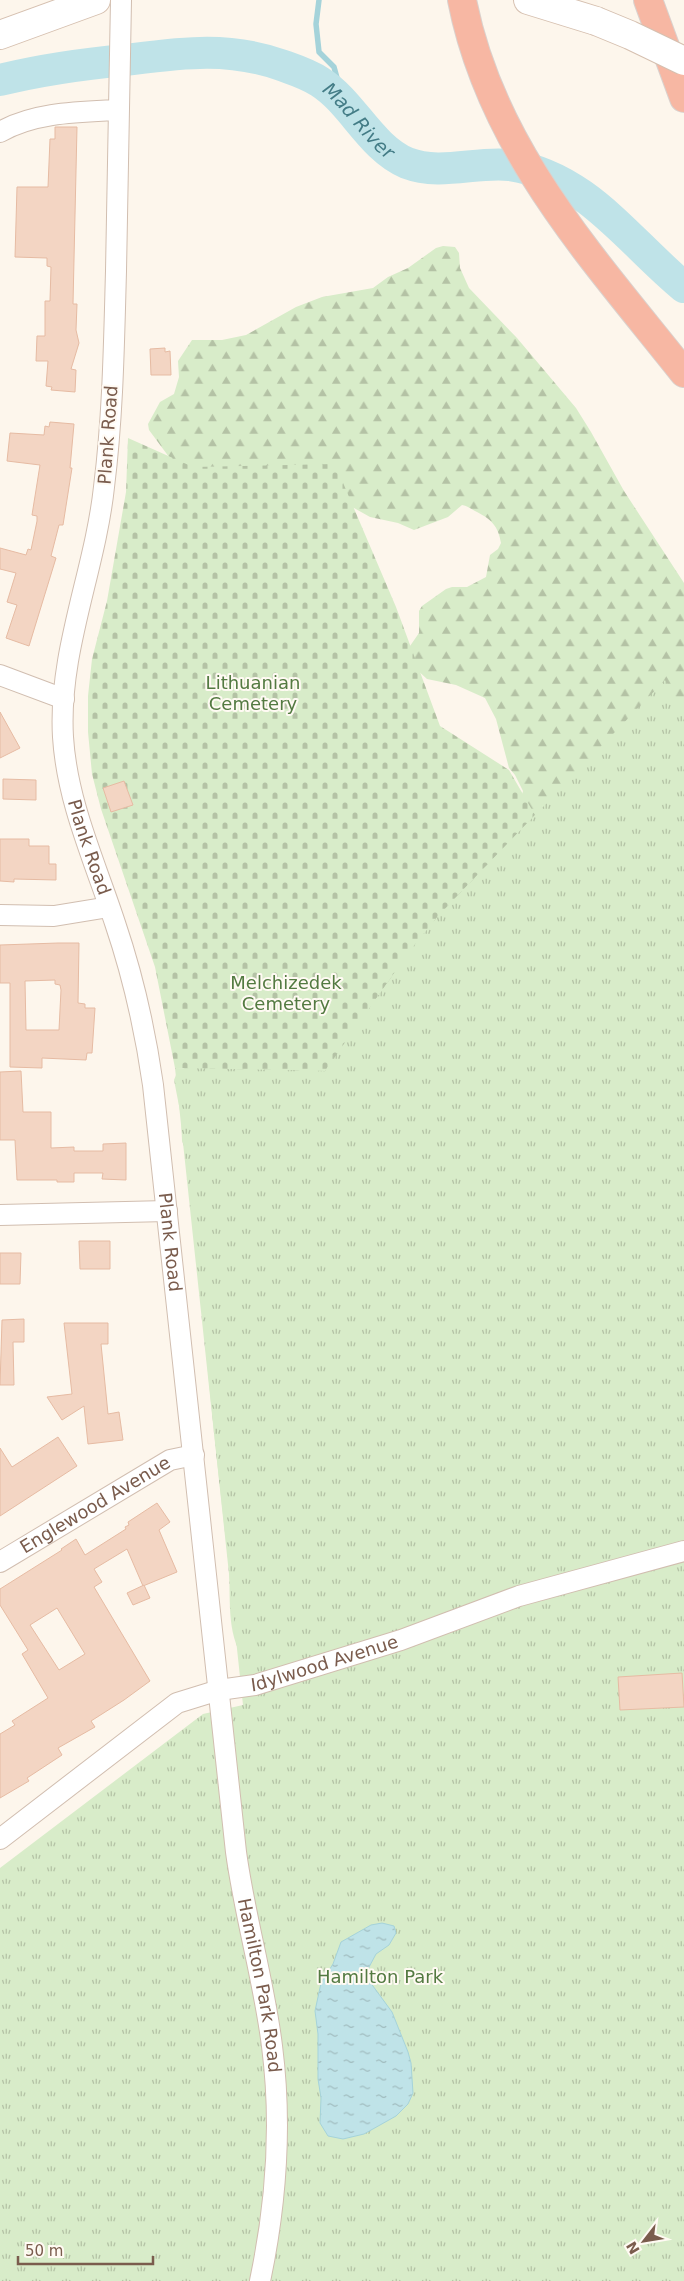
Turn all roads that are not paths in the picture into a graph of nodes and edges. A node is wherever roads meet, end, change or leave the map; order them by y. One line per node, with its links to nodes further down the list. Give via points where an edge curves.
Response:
1 (96, 0): 6 (main road)
2 (121, 0): 9 (street, Plank Road)
3 (462, 0): 11 (highway, via 477,57 496,105 527,166 570,228)
4 (528, 0): 7 (main road, bridge, via 596,21)
5 (648, 0): 8 (highway)
6 (0, 35)
7 (684, 61)
8 (684, 98)
9 (118, 110): 10 (street, via 36,118); 13 (street, Plank Road, via 109,440 98,527 73,638)
10 (0, 132)
11 (684, 373)
12 (0, 675): 13 (street)
13 (64, 699): 14 (street, Plank Road, via 63,736 72,795)
14 (110, 907): 15 (street, via 54,916); 16 (street, Plank Road, via 144,1029 154,1085)
15 (0, 915)
16 (167, 1211): 17 (street); 18 (street, Plank Road)
17 (0, 1215)
18 (194, 1455): 20 (street, Englewood Avenue, via 170,1460); 21 (street, Plank Road)
19 (684, 1551): 21 (street, Idylwood Avenue, via 519,1596 401,1640 255,1685)
20 (0, 1562)
21 (219, 1690): 22 (street, Idylwood Avenue, via 177,1703); 23 (street, Hamilton Park Road, via 240,1879 267,2014 275,2077 273,2205)
22 (0, 1839)
23 (260, 2281)

